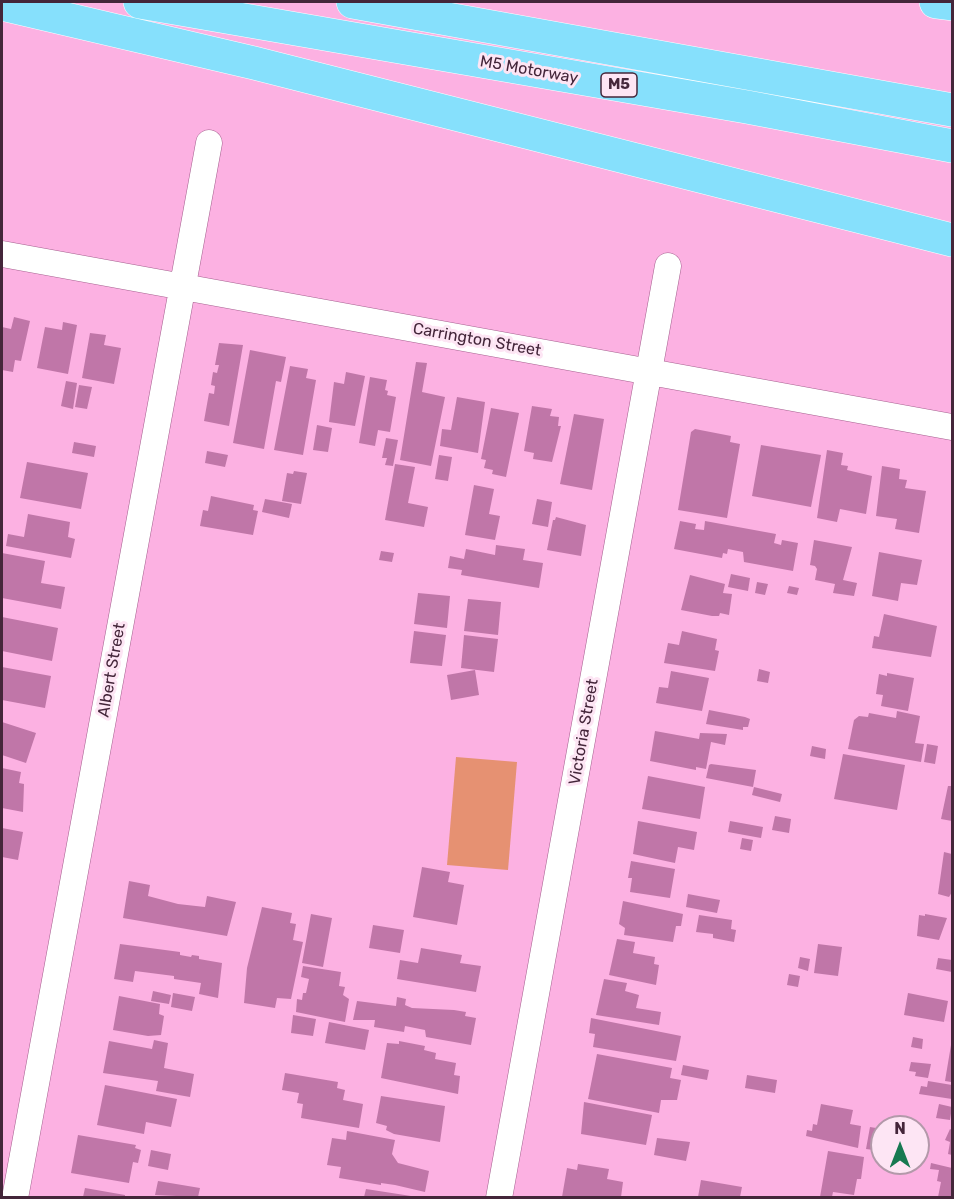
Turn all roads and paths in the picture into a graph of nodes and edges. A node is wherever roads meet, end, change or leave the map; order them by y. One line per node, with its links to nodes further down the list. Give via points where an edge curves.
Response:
1 (140, 2): 8 (highway, M5 Motorway / M5)
2 (353, 2): 6 (highway, M5)
3 (936, 2): 5 (highway)
4 (2, 4): 9 (highway, via 254,63)
5 (952, 4)
6 (952, 110)
7 (209, 143): 12 (street, Albert Street)
8 (952, 146)
9 (952, 240)
10 (2, 254): 12 (street, Carrington Street)
11 (668, 266): 13 (street, Victoria Street)
12 (182, 288): 13 (street, Carrington Street); 15 (street, Albert Street)
13 (649, 371): 14 (street, Carrington Street); 16 (street, Victoria Street)
14 (952, 427)
15 (15, 1197)
16 (499, 1197)

